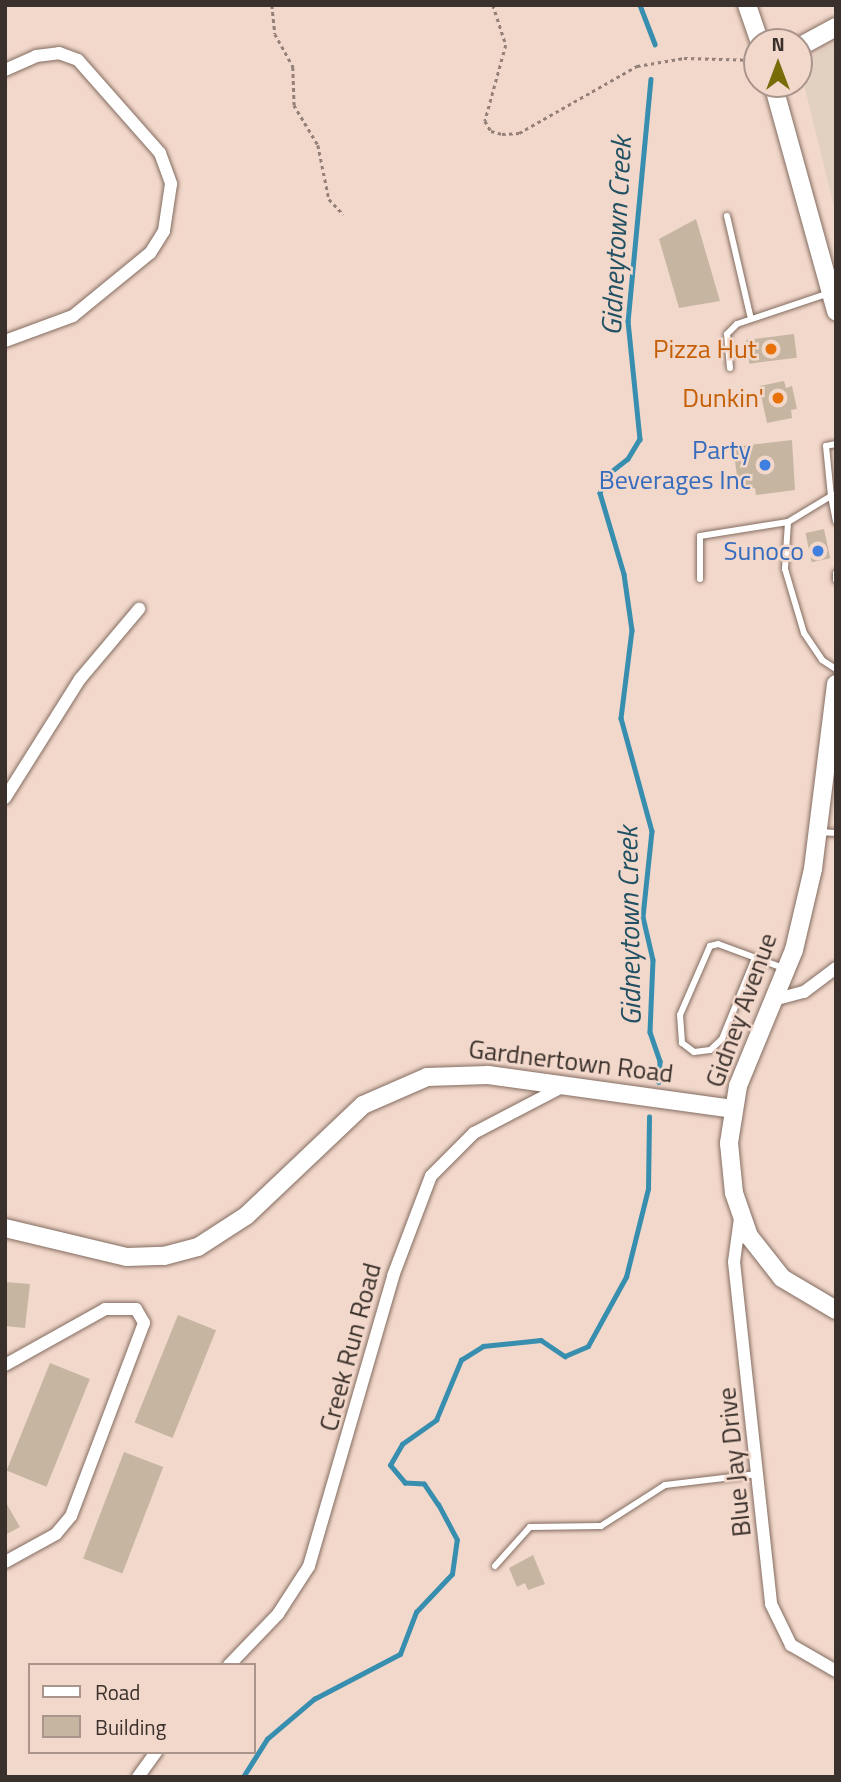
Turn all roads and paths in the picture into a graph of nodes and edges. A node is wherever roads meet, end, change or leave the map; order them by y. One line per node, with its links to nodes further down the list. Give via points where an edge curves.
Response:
1 (272, 5): 10 (path, via 275,34 293,67 294,105 318,145 330,199)
2 (493, 5): 7 (path, via 506,45 485,121 491,131 502,134 519,133 637,66 684,58)
3 (747, 5): 5 (street)
4 (836, 27): 6 (street)
5 (755, 28)
6 (813, 39)
7 (743, 60)
8 (5, 70): 14 (street, via 36,56 60,53 78,61 160,153 171,184 164,231 150,253 73,316)
9 (776, 98): 12 (street)
10 (343, 214)
11 (727, 216): 13 (lane)
12 (834, 303): 13 (lane)
13 (750, 315): 15 (lane, via 727,334)
14 (5, 341)
15 (730, 368)
16 (836, 444): 17 (lane, via 826,446)
17 (834, 495): 18 (lane); 19 (lane)
18 (788, 522): 21 (lane, via 700,536); 24 (lane, via 788,594 804,633 822,660)
19 (836, 522)
20 (836, 573): 22 (lane)
21 (699, 579)
22 (836, 580)
23 (139, 609): 26 (street, via 80,680)
24 (836, 669)
25 (836, 684): 27 (street, Gidney Avenue)
26 (5, 798)
27 (817, 832): 28 (lane); 31 (street, Gidney Avenue)
28 (836, 833)
29 (755, 958): 29 (lane, via 710,946 680,1015 682,1043 694,1052 710,1049 722,1038); 31 (lane)
30 (836, 968): 32 (street, via 804,992)
31 (788, 970): 32 (street, Gidney Avenue)
32 (778, 999): 34 (street, Gidney Avenue, via 748,1059)
33 (564, 1086): 34 (street, Gardnertown Road); 36 (street, Gardnertown Road, via 453,1073 379,1093 246,1216 181,1253 127,1257); 42 (street, Creek Run Road, via 474,1133 431,1176 393,1276 309,1566 289,1601)
34 (733, 1109): 35 (street, Gidney Avenue, via 729,1167)
35 (740, 1218): 37 (street, Gidney Avenue, via 769,1266); 39 (street, Blue Jay Drive, via 734,1262)
36 (5, 1228)
37 (836, 1310)
38 (5, 1365): 40 (street, via 105,1310 127,1306 142,1316 144,1332 71,1516 56,1534)
39 (759, 1474): 41 (lane, via 665,1485 601,1526 530,1527); 43 (street, Blue Jay Drive, via 776,1621 805,1657)
40 (5, 1562)
41 (495, 1566)
42 (231, 1663)
43 (836, 1671)
44 (155, 1754): 45 (street)
45 (138, 1777)

